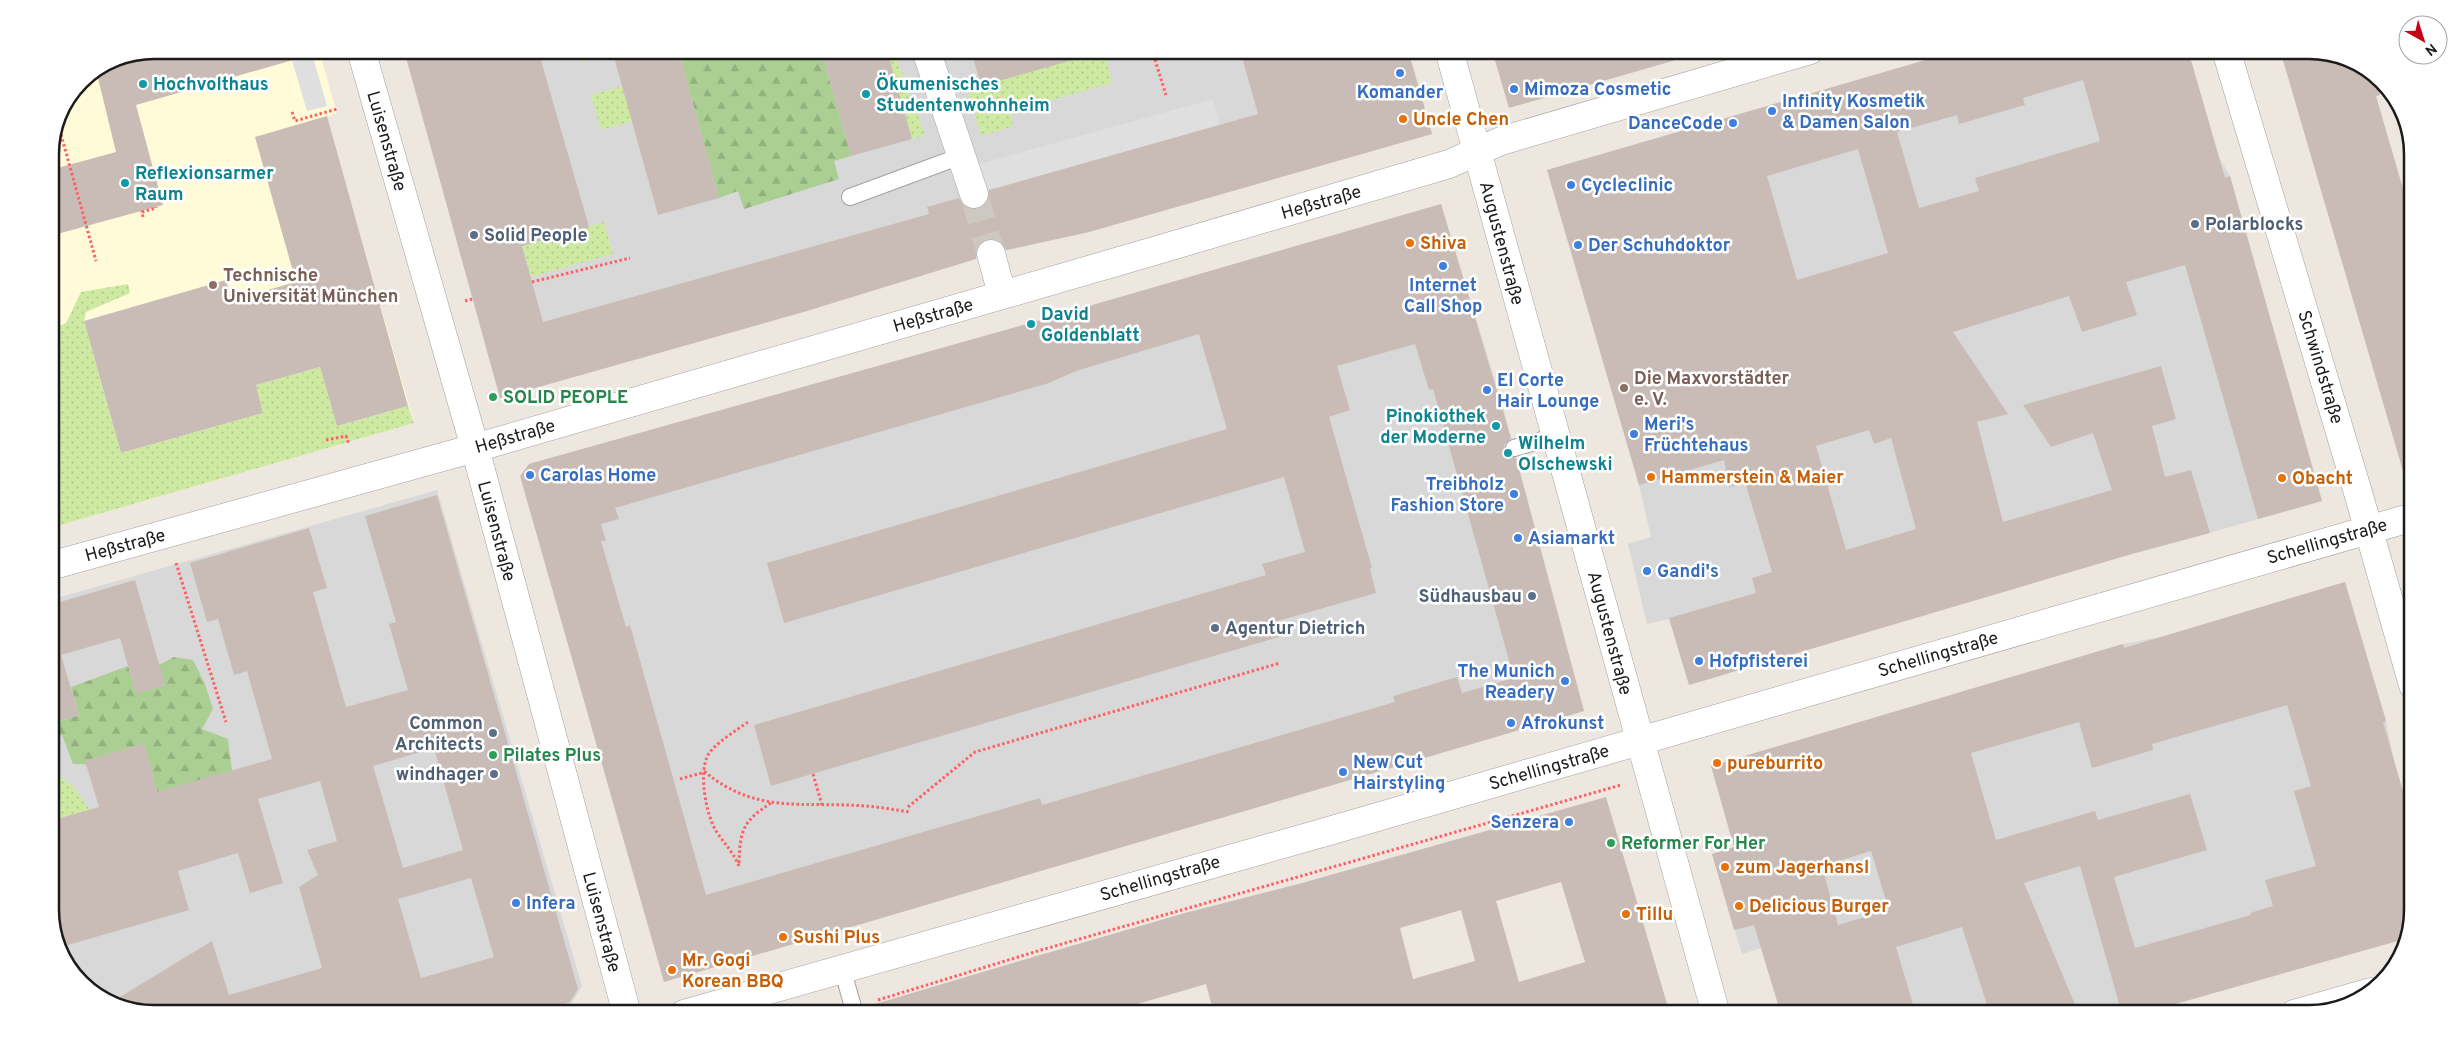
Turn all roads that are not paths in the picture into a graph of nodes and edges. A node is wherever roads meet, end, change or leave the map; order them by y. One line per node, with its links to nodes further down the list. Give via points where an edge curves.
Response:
1 (364, 59): 13 (street, Luisenstraße)
2 (929, 59): 7 (street)
3 (1451, 59): 6 (street, Augustenstraße)
4 (1779, 59): 6 (street, Heßstraße, via 1500,141)
5 (2229, 59): 16 (street, Schwindstraße)
6 (1477, 151): 11 (street, Heßstraße, via 1449,164); 12 (street, Augustenstraße)
7 (961, 156): 8 (street); 9 (lane)
8 (974, 194)
9 (850, 197)
10 (991, 254): 11 (street)
11 (1002, 294): 13 (street, Heßstraße)
12 (1556, 436): 14 (lane); 19 (street, Augustenstraße)
13 (475, 448): 17 (street, Heßstraße); 21 (street, Luisenstraße)
14 (1514, 448)
15 (2404, 519): 16 (street, Schellingstraße)
16 (2368, 529): 18 (street, Schwindstraße); 19 (street, Schellingstraße)
17 (59, 563)
18 (2404, 654)
19 (1640, 740): 20 (street, Schellingstraße); 24 (street, Augustenstraße)
20 (842, 968): 22 (street, Schellingstraße); 23 (lane)
21 (625, 1005)
22 (715, 1005)
23 (852, 1005)
24 (1714, 1005)

